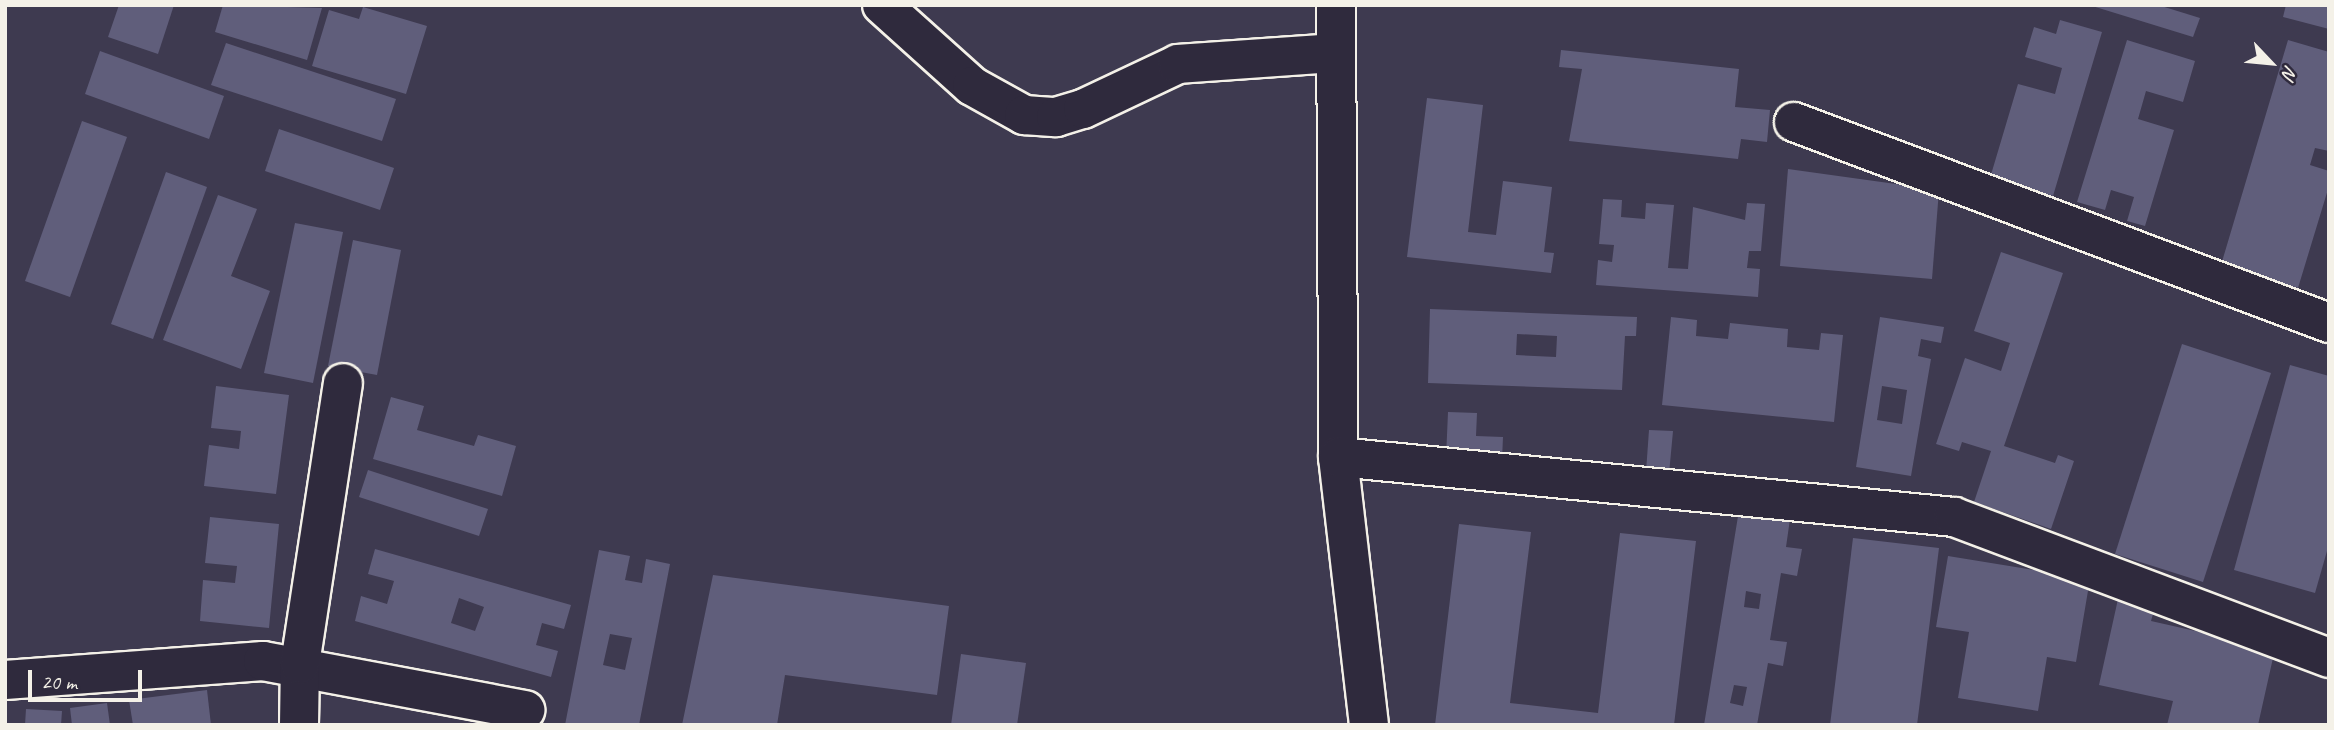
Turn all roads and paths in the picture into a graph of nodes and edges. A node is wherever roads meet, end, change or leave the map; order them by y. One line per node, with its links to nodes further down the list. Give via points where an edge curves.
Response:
1 (882, 5): 3 (street, via 972,86 1024,115 1056,117 1178,64)
2 (1336, 5): 3 (street)
3 (1336, 53): 7 (street)
4 (1794, 122): 5 (street)
5 (2329, 323)
6 (343, 383): 9 (street)
7 (1338, 457): 8 (street, via 1954,517); 13 (street)
8 (2329, 658)
9 (300, 664): 10 (street); 11 (street); 12 (street)
10 (5, 680)
11 (525, 710)
12 (299, 725)
13 (1369, 725)

